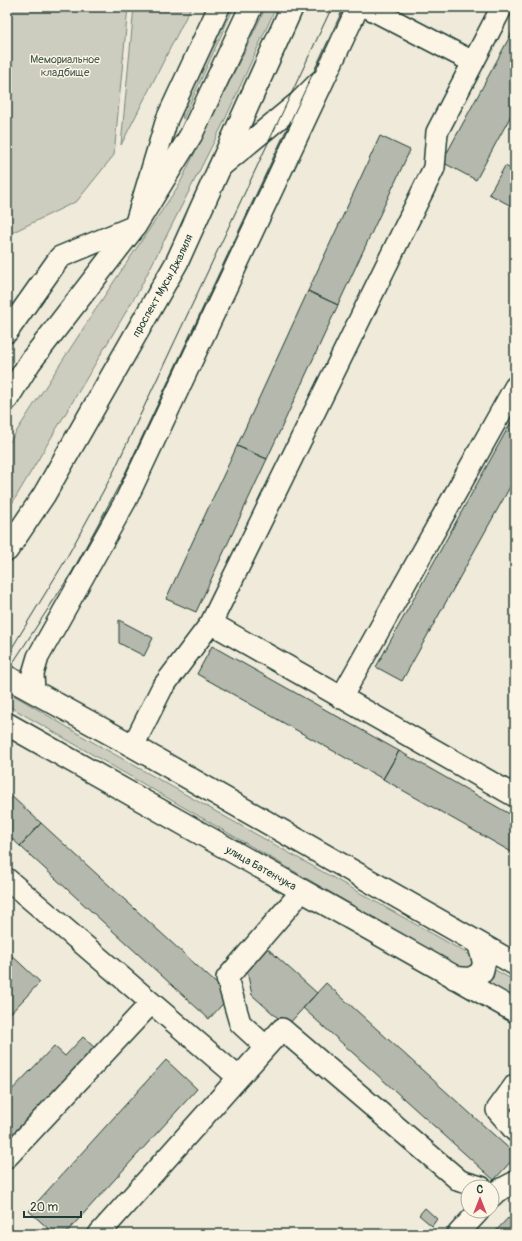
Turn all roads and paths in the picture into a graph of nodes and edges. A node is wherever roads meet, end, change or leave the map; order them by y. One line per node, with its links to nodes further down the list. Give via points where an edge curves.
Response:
1 (219, 7): 10 (street, via 167,119)
2 (251, 7): 10 (main road, via 191,135)
3 (292, 7): 9 (main road, проспект Мусы Джалиля)
4 (358, 7): 8 (street)
5 (367, 7): 7 (street)
6 (502, 7): 7 (street)
7 (473, 62): 15 (street, via 437,132 434,168)
8 (329, 72): 9 (street, via 300,101); 17 (street, via 126,500 38,657 33,674)
9 (219, 168): 14 (main road, проспект Мусы Джалиля, via 177,262 44,495)
10 (135, 226): 11 (street, via 60,257); 13 (main road, via 30,362)
11 (7, 332)
12 (515, 387): 18 (street)
13 (7, 399)
14 (7, 550)
15 (211, 623): 18 (street); 20 (street, via 162,688)
16 (7, 676): 17 (main road)
17 (34, 692): 20 (main road)
18 (341, 698): 21 (street)
19 (7, 724): 23 (main road, улица Батенчука)
20 (133, 746): 24 (main road)
21 (515, 796)
22 (7, 878): 27 (street)
23 (302, 891): 26 (main road, улица Батенчука); 29 (street, via 227,978 240,1023)
24 (479, 944): 25 (main road); 26 (main road, via 484,962 482,972 471,979)
25 (515, 964)
26 (455, 978): 28 (main road, улица Батенчука)
27 (151, 1002): 30 (street); 33 (street)
28 (515, 1011)
29 (265, 1046): 30 (street); 34 (street, via 282,1029)
30 (238, 1077): 38 (street)
31 (515, 1084): 32 (street, via 497,1110)
32 (515, 1131)
33 (7, 1157)
34 (460, 1181)
35 (515, 1182): 36 (street)
36 (500, 1187)
37 (472, 1219): 39 (street)
38 (99, 1234)
39 (458, 1234)

